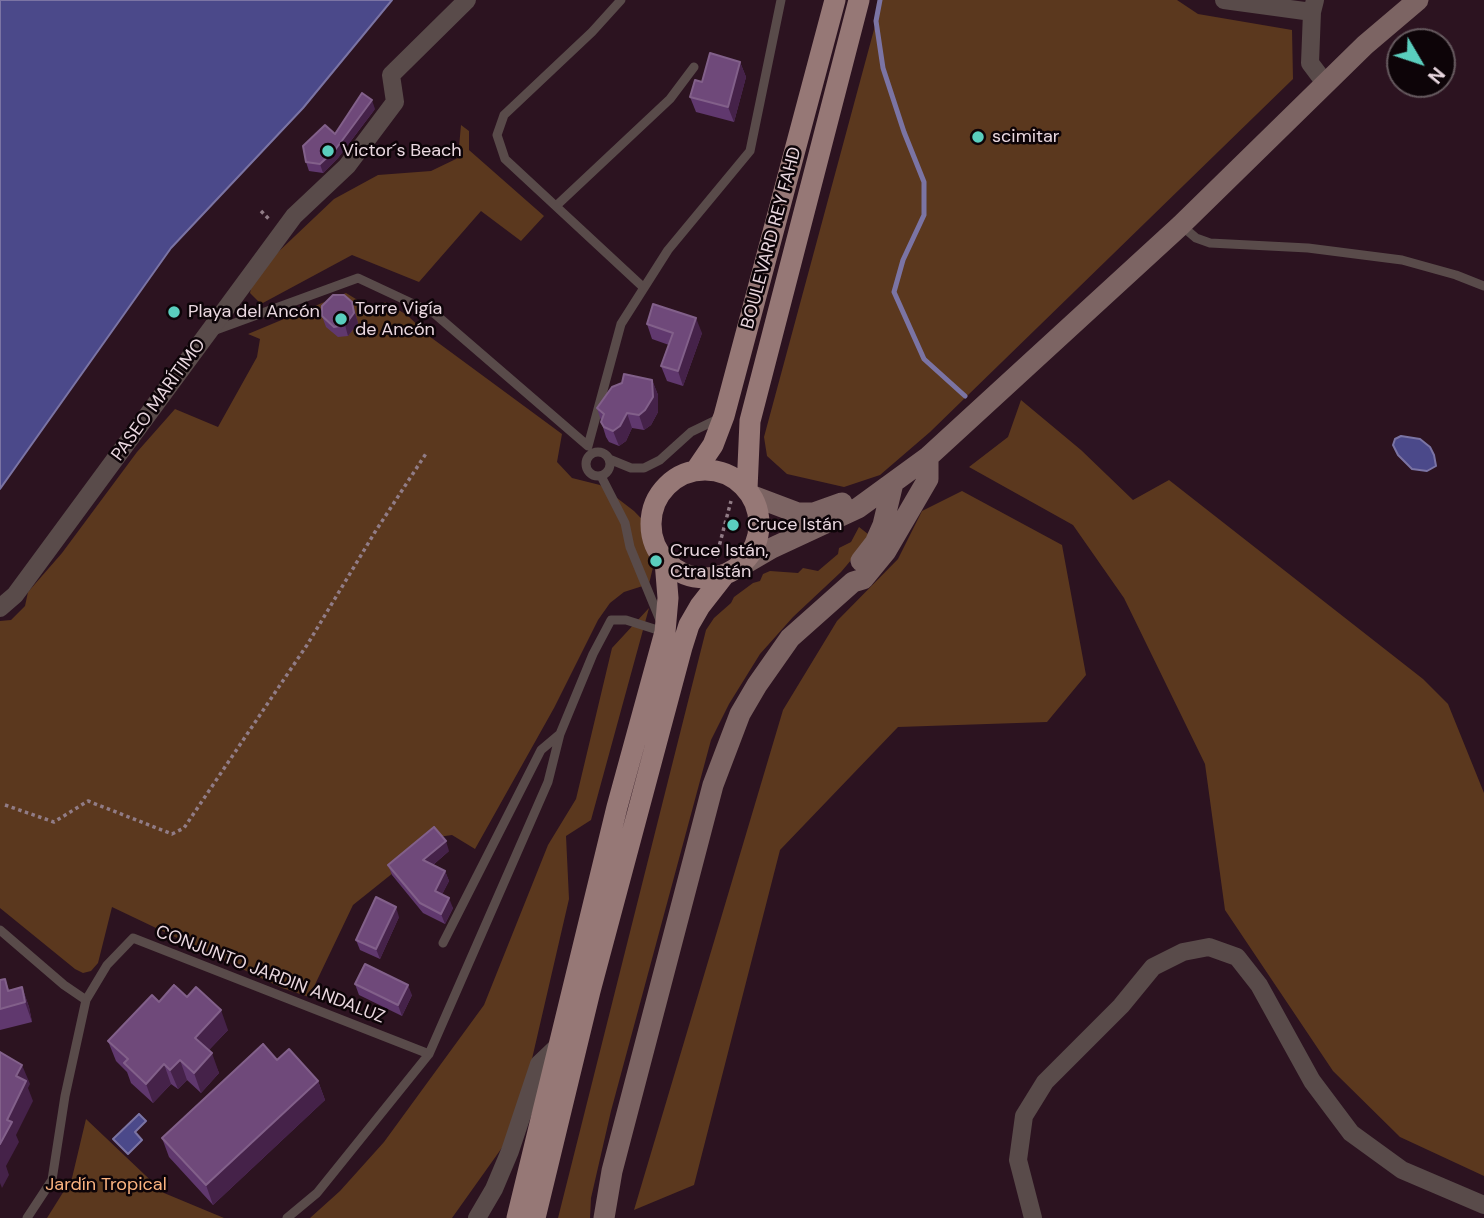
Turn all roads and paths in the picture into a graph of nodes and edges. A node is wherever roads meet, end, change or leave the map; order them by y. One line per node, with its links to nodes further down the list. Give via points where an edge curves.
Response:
1 (467, 0): 15 (street, PASEO MARÍTIMO, via 391,75 395,102 347,166 294,216)
2 (621, 0): 11 (lane, via 504,116 497,135 505,159)
3 (781, 0): 14 (lane, via 750,151 668,250)
4 (835, 0): 16 (main road, BOULEVARD REY FAHD)
5 (859, 0): 23 (main road, BOULEVARD REY FAHD, via 750,421)
6 (1224, 0): 8 (street)
7 (1418, 0): 10 (street)
8 (1314, 6): 10 (street, via 1310,63)
9 (694, 67): 11 (lane, via 670,99)
10 (1325, 83): 12 (street)
11 (556, 206): 14 (lane)
12 (1181, 225): 13 (lane, via 1210,243 1308,248 1402,261); 18 (street)
13 (1484, 286)
14 (644, 288): 15 (lane, via 621,324 588,446 435,314 358,278)
15 (208, 333): 30 (street, PASEO MARÍTIMO, via 15,595)
16 (724, 416): 19 (lane, via 691,432 660,460 643,468); 20 (main road, BOULEVARD REY FAHD, via 713,445)
17 (427, 452): 33 (path, via 307,645 184,828 172,834 88,801 54,822)
18 (928, 457): 22 (street); 25 (street, via 928,479)
19 (609, 458): 21 (lane, via 609,470); 21 (lane, via 601,452 586,459 586,470)
20 (696, 470): 23 (main road, via 734,477); 27 (main road, via 664,489 652,512 653,538)
21 (601, 477): 31 (lane, via 625,523 630,547)
22 (892, 483): 24 (street); 25 (street); 26 (street)
23 (750, 492): 24 (street, via 797,513 814,513 855,499); 28 (main road, via 759,518 757,541)
24 (866, 502): 26 (street); 28 (street)
25 (906, 518): 29 (street, via 873,568)
26 (881, 528): 29 (street, via 855,569)
27 (665, 561): 28 (main road, via 693,577); 31 (main road)
28 (730, 572): 44 (main road, via 700,606 682,647 590,990)
29 (853, 582): 45 (street, via 775,657 740,714 726,749 612,1171)
30 (0, 608)
31 (666, 632): 32 (lane, via 611,620); 37 (main road, via 617,807)
32 (560, 734): 35 (lane, via 541,750); 38 (lane, via 548,782)
33 (5, 805)
34 (0, 930): 36 (lane)
35 (443, 943)
36 (86, 1000): 38 (lane, CONJUNTO JARDIN ANDALUZ, via 107,965 134,938); 40 (lane, CONJUNTO JARDIN ANDALUZ, via 52,1180)
37 (559, 1045): 42 (street, via 540,1064 510,1151); 43 (main road)
38 (429, 1054): 41 (lane, via 317,1193)
39 (1484, 1205): 46 (street, via 1402,1170 1351,1133 1312,1081 1259,985 1237,957 1209,947 1183,952 1153,967 1045,1082 1024,1116 1017,1160)
40 (27, 1218)
41 (287, 1218)
42 (477, 1218)
43 (517, 1218)
44 (535, 1218)
45 (604, 1218)
46 (1033, 1218)

